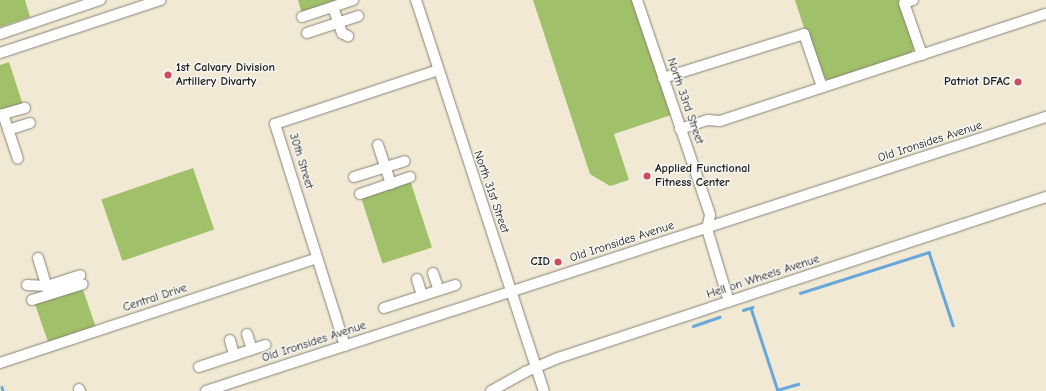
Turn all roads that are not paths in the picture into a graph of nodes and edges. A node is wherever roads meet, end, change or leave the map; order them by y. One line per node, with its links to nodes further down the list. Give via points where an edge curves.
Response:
1 (100, 0): 13 (street)
2 (160, 0): 15 (street)
3 (353, 0): 7 (street)
4 (416, 0): 17 (street, North 31st Street)
5 (637, 0): 18 (street, North 33rd Street)
6 (912, 0): 16 (street, via 904,3)
7 (333, 7): 10 (street); 11 (street)
8 (1046, 14): 16 (street)
9 (358, 16): 11 (street)
10 (302, 17)
11 (338, 23): 12 (street); 14 (street, via 342,33)
12 (307, 33)
13 (0, 34)
14 (348, 36)
15 (0, 53)
16 (922, 55): 19 (street)
17 (438, 70): 37 (street, 30th Street, via 275,124); 45 (street, North 31st Street)
18 (663, 78): 19 (street, via 804,34); 24 (street, North 33rd Street)
19 (822, 88): 24 (street, via 720,121 708,120)
20 (25, 108): 21 (street)
21 (2, 115): 25 (street)
22 (1046, 118): 35 (street, Old Ironsides Avenue)
23 (30, 123): 25 (street)
24 (680, 129): 35 (street, North 33rd Street, via 710,215)
25 (6, 132): 27 (street)
26 (378, 145): 29 (street)
27 (18, 158)
28 (405, 161): 29 (street)
29 (385, 167): 30 (street); 32 (street)
30 (354, 177)
31 (410, 177): 32 (street)
32 (391, 184): 33 (street)
33 (360, 194)
34 (1046, 197): 48 (street, Hell on Wheels Avenue)
35 (707, 229): 45 (street, Old Ironsides Avenue); 48 (street, North 33rd Street)
36 (38, 258): 43 (street)
37 (317, 258): 53 (street, 30th Street); 56 (street, Central Drive)
38 (433, 273): 44 (street)
39 (417, 278): 46 (street)
40 (81, 279): 43 (street)
41 (27, 285): 43 (street)
42 (455, 285): 44 (street)
43 (48, 290): 47 (street)
44 (439, 290): 46 (street)
45 (511, 291): 53 (street, Old Ironsides Avenue); 58 (street, North 31st Street)
46 (422, 295): 49 (street)
47 (32, 300)
48 (729, 302): 58 (street, Hell on Wheels Avenue)
49 (384, 308)
50 (247, 334): 54 (street)
51 (230, 340): 55 (street)
52 (265, 345): 54 (street)
53 (345, 346): 59 (street, Old Ironsides Avenue)
54 (252, 349): 55 (street)
55 (234, 355): 57 (street)
56 (0, 363)
57 (199, 366)
58 (536, 367): 60 (street, Hell on Wheels Avenue); 61 (street, North 31st Street)
59 (206, 391)
60 (491, 391)
61 (544, 391)

